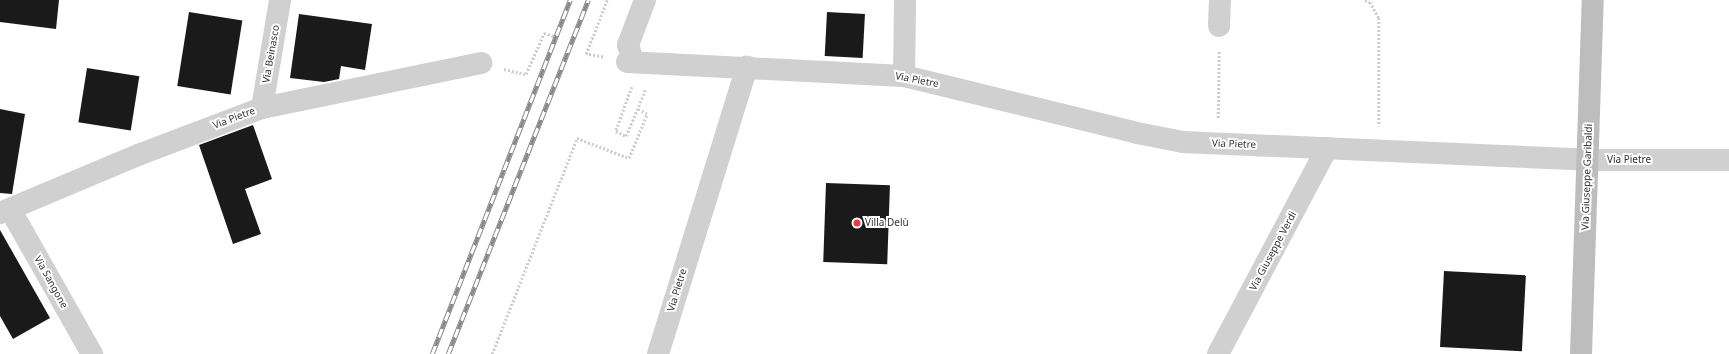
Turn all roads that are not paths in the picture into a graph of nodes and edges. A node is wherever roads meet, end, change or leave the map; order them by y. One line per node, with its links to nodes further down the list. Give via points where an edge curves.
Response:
1 (280, 0): 10 (street, Via Beinasco)
2 (645, 0): 8 (street, Via Pietre, via 628,44 630,62)
3 (905, 0): 9 (street)
4 (1220, 0): 6 (street)
5 (1593, 0): 12 (street, Via Giuseppe Garibaldi)
6 (1219, 26)
7 (481, 63): 10 (street, Via Pietre)
8 (747, 66): 9 (street, Via Pietre); 16 (street, Via Pietre)
9 (904, 76): 11 (street, Via Pietre, via 1183,142)
10 (262, 108): 14 (street, Via Pietre, via 138,155)
11 (1328, 148): 12 (street, Via Pietre); 17 (street, Via Giuseppe Verdi)
12 (1588, 160): 13 (street, Via Pietre); 18 (street, Via Giuseppe Garibaldi)
13 (1729, 160)
14 (5, 211): 15 (street, Via Sangone)
15 (92, 354)
16 (658, 354)
17 (1218, 354)
18 (1581, 354)

